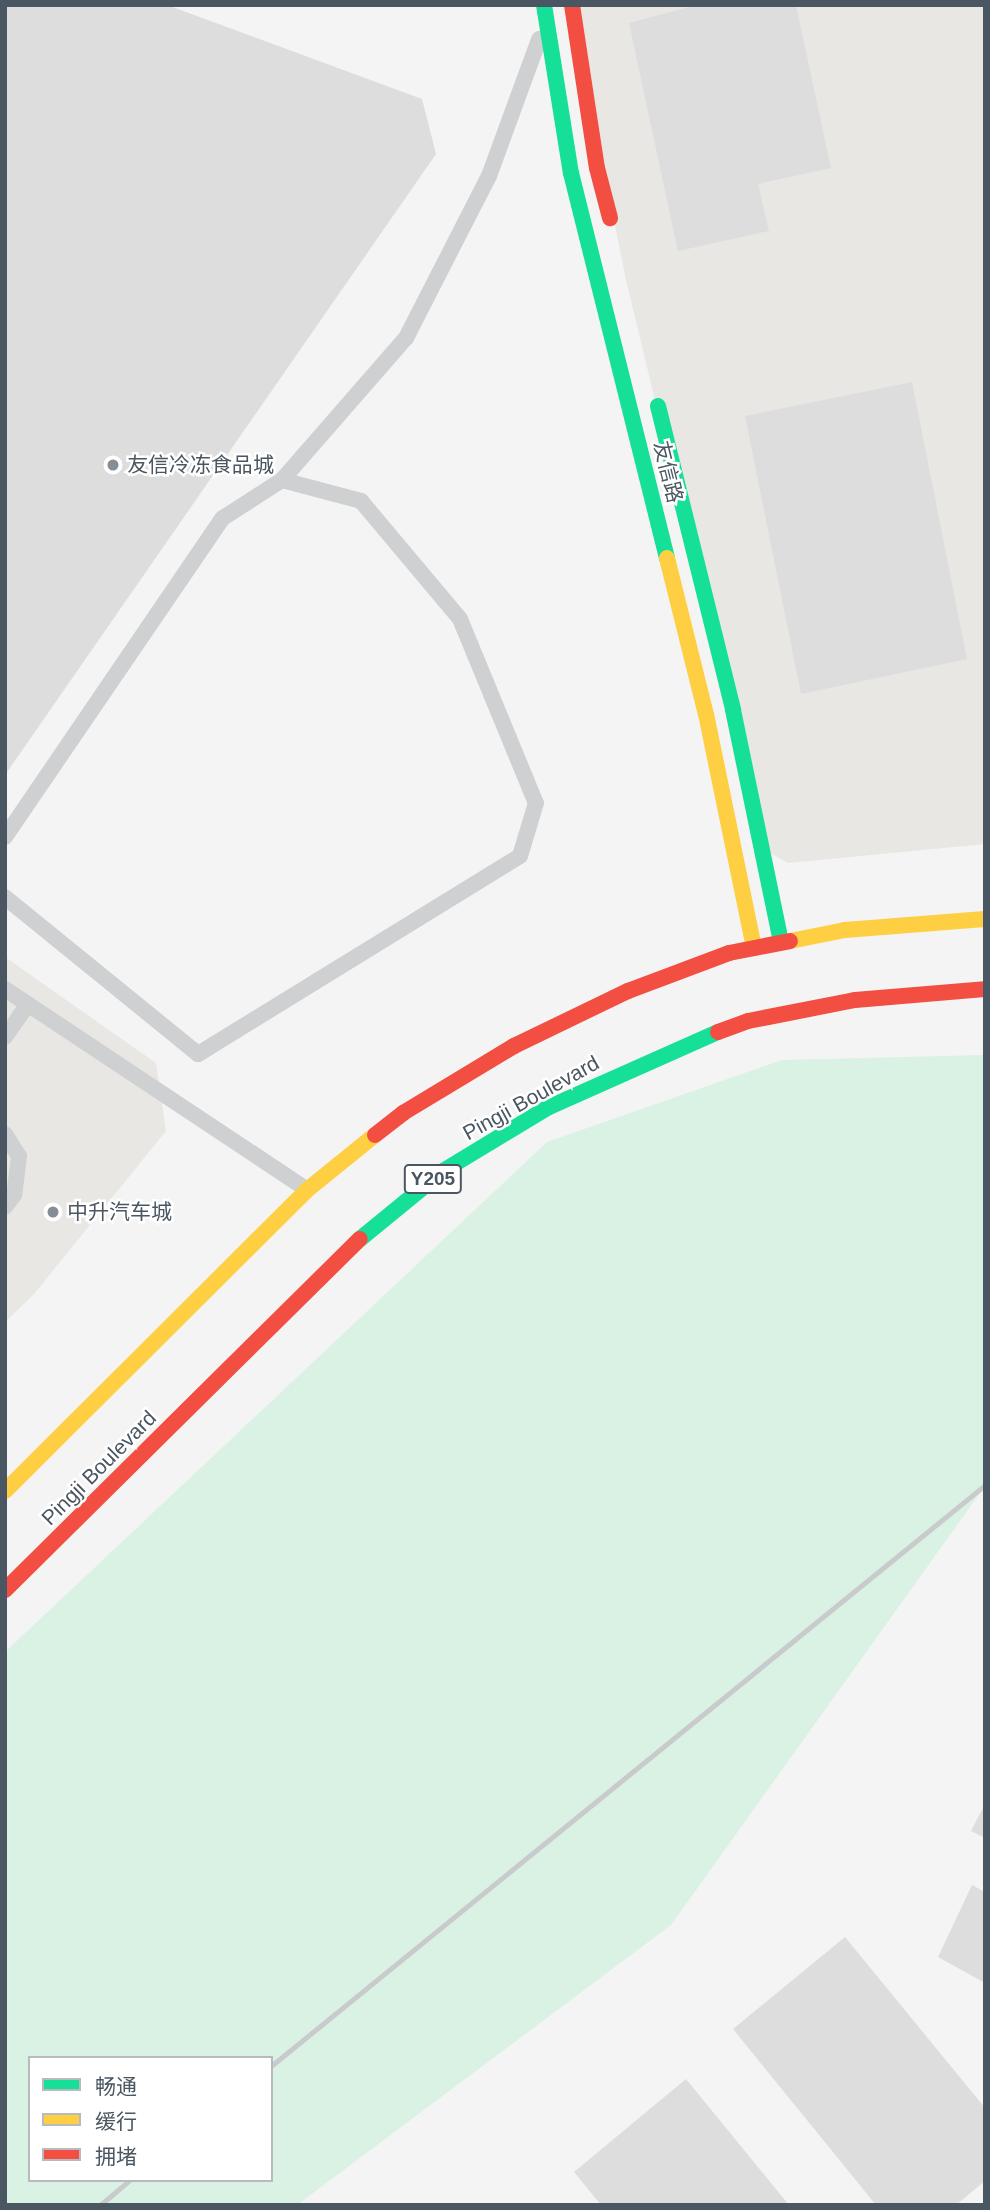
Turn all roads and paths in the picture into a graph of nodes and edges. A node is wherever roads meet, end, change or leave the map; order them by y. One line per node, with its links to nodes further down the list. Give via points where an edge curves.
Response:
1 (572, 5): 3 (main road, via 597,168)
2 (545, 13): 5 (lane, via 489,176 406,338); 10 (main road, 友信路, via 571,173 706,715)
3 (615, 236)
4 (653, 384): 9 (main road, 友信路, via 733,710)
5 (282, 480): 6 (lane, via 223,518); 7 (lane, via 360,501 460,619 536,803 520,856 198,1054)
6 (5, 837)
7 (5, 897)
8 (985, 919): 9 (main road, via 953,918 845,930)
9 (781, 943): 10 (main road)
10 (754, 948): 16 (main road, via 628,991 514,1046 403,1113)
11 (5, 989): 13 (lane)
12 (985, 989): 19 (main road, Pingji Boulevard / Y205, via 855,1000 748,1021 656,1056 547,1108 443,1171 355,1243)
13 (29, 1004): 14 (lane); 16 (lane)
14 (5, 1037)
15 (5, 1134): 17 (lane, via 19,1156 14,1195)
16 (307, 1190): 18 (main road)
17 (5, 1207)
18 (5, 1491)
19 (5, 1590)

